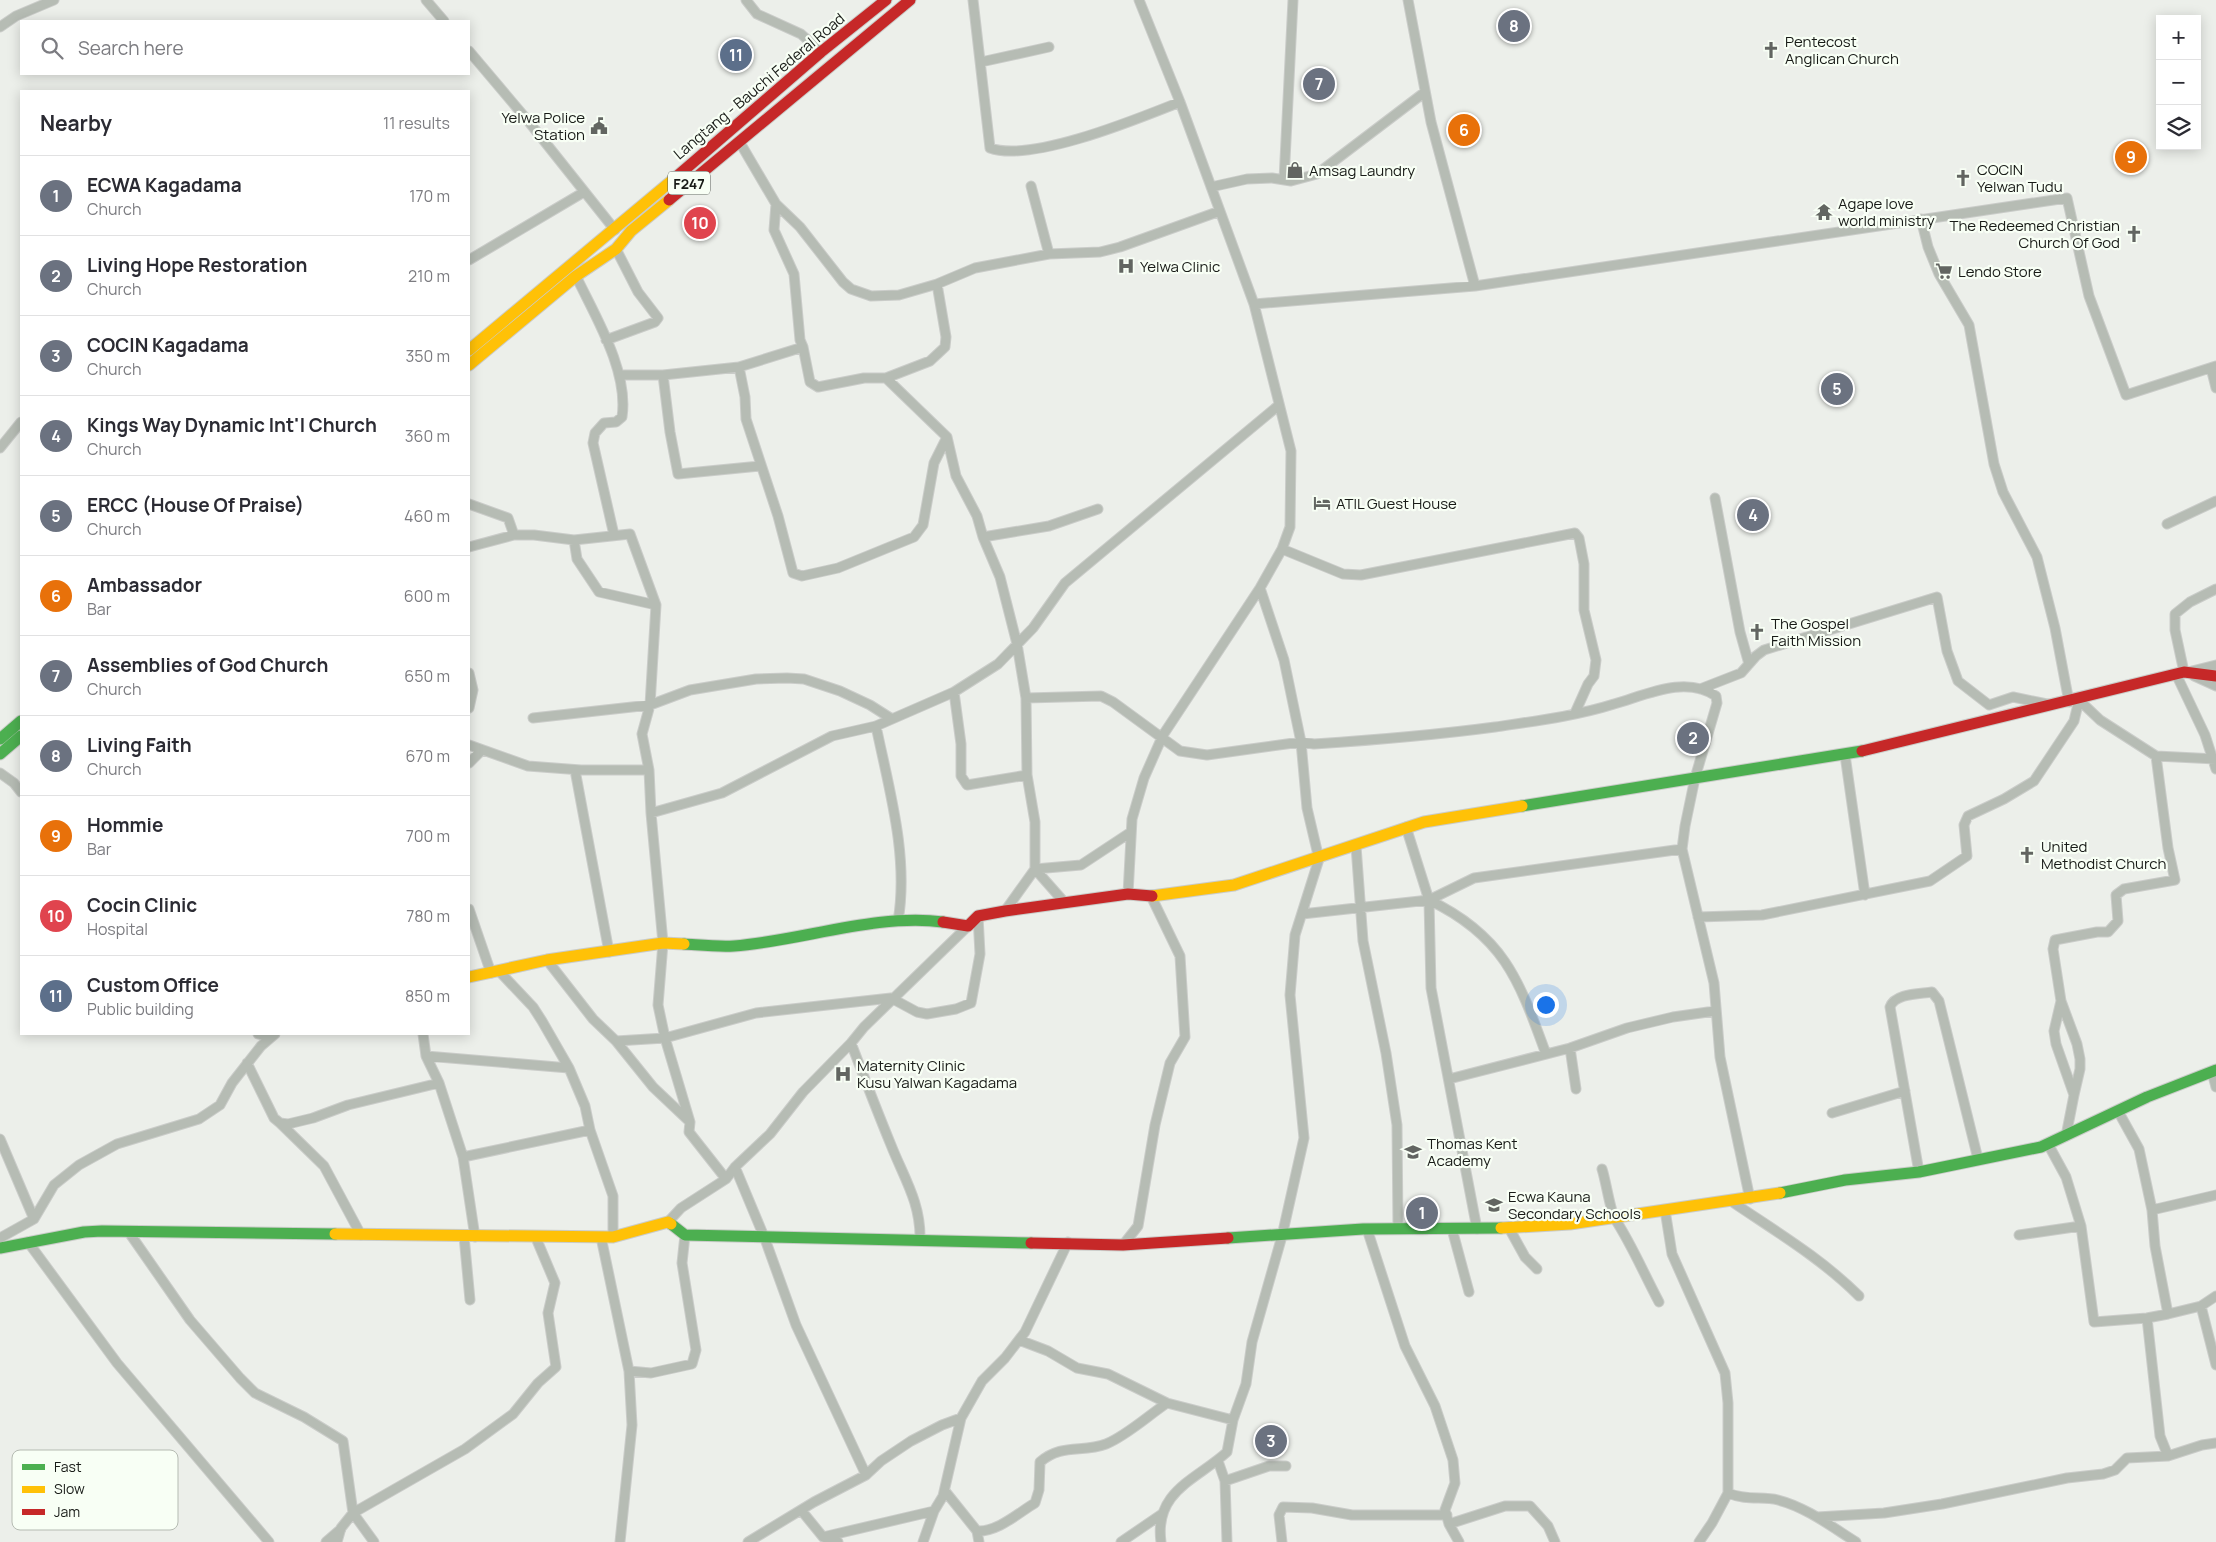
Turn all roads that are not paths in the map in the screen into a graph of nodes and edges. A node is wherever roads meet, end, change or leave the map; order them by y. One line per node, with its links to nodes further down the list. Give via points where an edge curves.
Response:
1 (54, 0): 11 (street, via 16,16)
2 (426, 0): 10 (street)
3 (746, 0): 14 (street, via 757,14 801,34)
4 (886, 0): 14 (street, Langtang - Bauchi Federal Road / F247)
5 (910, 0): 18 (street, F247)
6 (973, 0): 15 (street)
7 (1139, 0): 17 (street)
8 (1293, 0): 19 (street)
9 (1408, 0): 16 (street)
10 (443, 20)
11 (0, 27)
12 (1049, 47): 15 (street)
13 (470, 52): 22 (street)
14 (821, 52): 26 (street, Langtang - Bauchi Federal Road / F247)
15 (980, 62): 17 (street, via 990,148 1002,152 1062,143 1103,132)
16 (1425, 92): 19 (street, via 1317,174); 32 (street)
17 (1180, 102): 21 (street)
18 (739, 142): 23 (street); 27 (street, F247, via 631,231)
19 (1284, 180): 21 (street, via 1247,179)
20 (1031, 186): 28 (street)
21 (1211, 187): 24 (street)
22 (584, 192): 26 (street); 29 (street)
23 (776, 204): 31 (street, via 800,227 851,289 870,296 900,294); 35 (street, via 774,230 794,274)
24 (1220, 210): 28 (street, via 1120,248); 33 (street)
25 (1921, 219): 32 (street); 39 (street, via 2067,198 2089,296 2126,395); 73 (street, via 1928,247 1940,274 1969,324 1994,464 2003,492 2037,557)
26 (615, 230): 36 (street, Langtang - Bauchi Federal Road / F247)
27 (616, 249): 30 (street, F247); 34 (street, via 638,292 658,318 655,322)
28 (1049, 254): 31 (street, via 975,268)
29 (470, 259)
30 (576, 276): 34 (street); 37 (street, F247)
31 (936, 284): 42 (street, via 945,347 930,360)
32 (1474, 286): 33 (street)
33 (1254, 304): 44 (street)
34 (606, 340): 40 (street)
35 (803, 346): 38 (street); 42 (street, via 810,382 818,387 864,378)
36 (470, 349)
37 (470, 364)
38 (738, 367): 41 (street); 48 (street, via 746,397 746,419)
39 (2213, 367): 43 (street)
40 (620, 375): 41 (street); 55 (street, via 622,417 616,422 604,423 595,433 593,442)
41 (663, 375): 48 (street, via 678,474)
42 (886, 378): 46 (street)
43 (2216, 388)
44 (1279, 405): 59 (street, via 1293,471 1290,527); 63 (street, via 1065,583 1033,628)
45 (20, 423): 47 (street)
46 (948, 436): 48 (street, via 934,464 923,525 914,537 838,568 802,576 793,573); 56 (street, via 956,476)
47 (0, 448)
48 (760, 466)
49 (1715, 498): 64 (street)
50 (2216, 501): 53 (street)
51 (470, 504): 54 (street, via 508,518)
52 (1098, 509): 56 (street, via 1049,526)
53 (2167, 524)
54 (514, 535): 57 (street); 58 (street)
55 (614, 535): 57 (street); 62 (street, via 630,534)
56 (983, 537): 63 (street, via 1000,577)
57 (574, 540): 62 (street, via 577,560 599,592)
58 (470, 547)
59 (1282, 549): 60 (street); 77 (street, via 1342,574 1361,574 1575,532 1584,564 1584,610 1596,660 1594,676)
60 (1260, 588): 83 (street); 85 (street, via 1284,660)
61 (2216, 589): 66 (street, via 2175,614)
62 (656, 605): 75 (street)
63 (1017, 644): 71 (street, via 998,664); 72 (street)
64 (1748, 664): 70 (street, via 1732,678); 76 (street, via 1764,650 1937,597 1946,651 1958,681 1989,705 2013,697)
65 (2216, 665): 66 (street)
66 (2180, 673): 67 (street); 69 (street); 73 (street); 91 (street)
67 (2216, 676)
68 (470, 677): 74 (street, via 473,690)
69 (2216, 686)
70 (1700, 689): 77 (street, via 1671,687); 98 (street, via 1716,696 1717,703)
71 (954, 692): 79 (street); 97 (street, via 962,744 961,776 967,785)
72 (1026, 698): 83 (street, via 1101,696); 97 (street)
73 (2074, 701): 76 (street); 90 (street); 108 (street, via 2074,721 2034,781 1968,816 1964,825 1967,856 1930,880)
74 (470, 704)
75 (650, 705): 78 (street); 79 (street, via 690,690 756,679 795,678 840,691); 95 (street, via 642,734)
76 (2054, 705): 89 (street)
77 (1575, 713): 85 (street, via 1542,721 1395,739)
78 (533, 718)
79 (892, 720): 81 (street)
80 (20, 722): 84 (street)
81 (876, 726): 100 (street, via 832,736 722,793); 118 (street, via 901,866 902,895)
82 (20, 737): 88 (street)
83 (1161, 738): 85 (street, via 1180,751 1208,756); 102 (street, via 1144,778)
84 (0, 739)
85 (1301, 742): 105 (street, via 1307,808)
86 (470, 745): 87 (street)
87 (482, 750): 92 (street); 94 (street, via 528,766)
88 (0, 754)
89 (1845, 756): 98 (street); 108 (street)
90 (2156, 756): 91 (street); 126 (street, via 2175,880 2124,889 2116,895 2118,921 2108,932 2055,940 2053,949)
91 (2215, 759): 93 (street)
92 (470, 762)
93 (2216, 769)
94 (575, 770): 95 (street); 121 (street)
95 (649, 770): 100 (street)
96 (0, 773): 99 (street)
97 (1027, 775): 106 (street, via 1034,822)
98 (1695, 778): 101 (street); 104 (street)
99 (20, 791)
100 (650, 813): 120 (street)
101 (1406, 826): 103 (street); 110 (street)
102 (1131, 832): 106 (street, via 1081,865); 107 (street)
103 (1356, 846): 105 (street); 112 (street)
104 (1682, 849): 110 (street, via 1474,878); 117 (street)
105 (1319, 859): 109 (street, via 1214,889); 115 (street)
106 (1034, 869): 111 (street); 114 (street)
107 (1128, 894): 109 (street); 111 (street)
108 (1865, 895): 117 (street, via 1762,915)
109 (1151, 896): 187 (street, via 1180,956 1185,1036 1170,1063 1153,1134 1138,1226)
110 (1429, 900): 112 (street); 134 (street, via 1454,912 1500,954 1519,982); 139 (street, via 1431,988)
111 (1065, 903): 114 (street)
112 (1360, 907): 115 (street); 168 (street, via 1397,1125)
113 (470, 911): 123 (street)
114 (1005, 911): 116 (street)
115 (1302, 914): 178 (street, via 1295,935 1290,994 1304,1138)
116 (978, 916): 119 (street); 125 (street, via 980,954 971,1003 927,1014)
117 (1698, 918): 127 (street, via 1714,982)
118 (898, 921): 119 (street, via 926,920); 120 (street, via 732,946)
119 (968, 926): 125 (street)
120 (663, 943): 121 (street); 130 (street, via 658,1005)
121 (609, 952): 122 (street)
122 (547, 960): 123 (street); 131 (street, via 593,1019)
123 (495, 972): 124 (street); 137 (street, via 533,1007)
124 (470, 977)
125 (891, 998): 130 (street, via 756,1013); 132 (street)
126 (2060, 1001): 144 (street, via 2055,1038); 144 (street, via 2080,1059)
127 (1715, 1011): 133 (street, via 1627,1028); 160 (street, via 1724,1076)
128 (273, 1035): 136 (street)
129 (423, 1035): 135 (street)
130 (665, 1038): 131 (street); 147 (street)
131 (616, 1040): 147 (street, via 653,1087)
132 (851, 1044): 155 (street, via 803,1092 770,1134); 184 (street, via 913,1194 920,1219)
133 (1570, 1048): 134 (street); 142 (street)
134 (1546, 1054): 139 (street)
135 (426, 1056): 137 (street); 140 (street)
136 (247, 1063): 148 (street, via 265,1102); 165 (street, via 212,1112 117,1144 79,1165 54,1185)
137 (569, 1068): 149 (street, via 585,1106)
138 (2214, 1071): 141 (street); 145 (street)
139 (1449, 1079): 172 (street)
140 (439, 1083): 148 (street, via 348,1105 313,1118); 153 (street)
141 (2216, 1086)
142 (1576, 1089)
143 (1905, 1092): 146 (street); 154 (street, via 1890,1006 1900,997 1932,992 1939,1001); 157 (street)
144 (2074, 1095): 150 (street)
145 (2118, 1111): 150 (street); 163 (street, via 2139,1149)
146 (1832, 1113)
147 (690, 1122): 158 (street, via 689,1132)
148 (280, 1123): 174 (street, via 324,1166)
149 (590, 1130): 153 (street); 180 (street, via 613,1196)
150 (2066, 1136): 152 (street)
151 (0, 1139): 165 (street)
152 (2048, 1144): 154 (street); 167 (street, via 2066,1177)
153 (463, 1157): 177 (street)
154 (1978, 1159): 157 (street)
155 (735, 1167): 158 (street); 183 (street)
156 (1602, 1170): 164 (street)
157 (1919, 1172): 160 (street, via 1845,1180)
158 (726, 1179): 166 (street, via 681,1208)
159 (2216, 1195): 163 (street)
160 (1750, 1199): 161 (street)
161 (1731, 1201): 162 (street); 191 (street, via 1817,1260)
162 (1666, 1210): 164 (street); 211 (street, via 1672,1254 1725,1374)
163 (2152, 1210): 196 (street, via 2155,1246)
164 (1615, 1218): 169 (street); 194 (street, via 1622,1225)
165 (34, 1219): 181 (street)
166 (668, 1222): 175 (street); 180 (street)
167 (2081, 1226): 176 (street); 197 (street, via 2094,1322)
168 (1398, 1228): 170 (street); 171 (street)
169 (1509, 1228): 172 (street); 189 (street)
170 (1367, 1229): 178 (street); 217 (street, via 1404,1346 1435,1406 1453,1460 1455,1483 1446,1510)
171 (1452, 1229): 172 (street); 190 (street)
172 (1477, 1230)
173 (128, 1231): 174 (street); 185 (street, via 84,1232); 214 (street, via 190,1320 255,1393 343,1441)
174 (361, 1235): 177 (street)
175 (685, 1235): 183 (street); 200 (street, via 682,1263 696,1350 692,1364 651,1373)
176 (2019, 1235)
177 (469, 1236): 182 (street); 193 (street)
178 (1282, 1236): 187 (street); 203 (street, via 1252,1342 1246,1384)
179 (601, 1237): 180 (street); 182 (street); 200 (street)
180 (614, 1237)
181 (0, 1238)
182 (536, 1238): 214 (street, via 555,1283 548,1313 556,1367 538,1382 513,1414 465,1449)
183 (765, 1239): 184 (street); 208 (street, via 796,1325)
184 (920, 1240): 186 (street)
185 (28, 1242): 188 (street); 221 (street, via 117,1363)
186 (1068, 1242): 187 (street); 198 (street, via 1039,1307)
187 (1123, 1245)
188 (0, 1248)
189 (1536, 1269)
190 (1469, 1292)
191 (1858, 1296)
192 (2216, 1296): 195 (street)
193 (470, 1300)
194 (1659, 1302)
195 (2201, 1306): 196 (street); 199 (street)
196 (2168, 1314): 197 (street)
197 (2147, 1318): 205 (street, via 2160,1436)
198 (1019, 1340): 201 (street, via 1048,1351 1077,1368 1108,1374); 202 (street, via 982,1381)
199 (2216, 1365)
200 (629, 1371): 225 (street, via 632,1426)
201 (1168, 1403): 203 (street); 219 (street, via 1104,1445 1067,1448 1048,1456 1040,1462 1035,1502 996,1527)
202 (961, 1418): 208 (street, via 911,1441); 210 (street)
203 (1234, 1420): 206 (street, via 1227,1452)
204 (2216, 1443): 205 (street)
205 (2168, 1456): 216 (street, via 2127,1458 2115,1470 2103,1474 2067,1478 1942,1504 1884,1513)
206 (1218, 1460): 209 (street); 215 (street, via 1183,1484 1168,1501)
207 (1286, 1466): 209 (street, via 1268,1466)
208 (866, 1475): 212 (street)
209 (1225, 1481): 232 (street)
210 (945, 1491): 213 (street); 219 (street)
211 (1728, 1493): 216 (street, via 1751,1500 1777,1500); 236 (street)
212 (801, 1510): 220 (street); 226 (street)
213 (934, 1511): 220 (street); 228 (street)
214 (354, 1513): 218 (street); 224 (street)
215 (1162, 1514): 230 (street); 231 (street, via 1159,1526)
216 (1817, 1517): 237 (street)
217 (1448, 1520): 233 (street, via 1352,1515 1283,1507 1279,1516); 234 (street); 235 (street, via 1505,1506 1530,1506 1548,1526)
218 (341, 1528): 222 (street); 223 (street)
219 (977, 1531): 229 (street)
220 (823, 1537): 227 (street)
221 (269, 1542)
222 (326, 1542)
223 (337, 1542)
224 (374, 1542)
225 (620, 1542)
226 (748, 1542)
227 (838, 1542)
228 (923, 1542)
229 (979, 1542)
230 (1120, 1542)
231 (1161, 1542)
232 (1227, 1542)
233 (1282, 1542)
234 (1459, 1542)
235 (1556, 1542)
236 (1699, 1542)
237 (1856, 1542)

